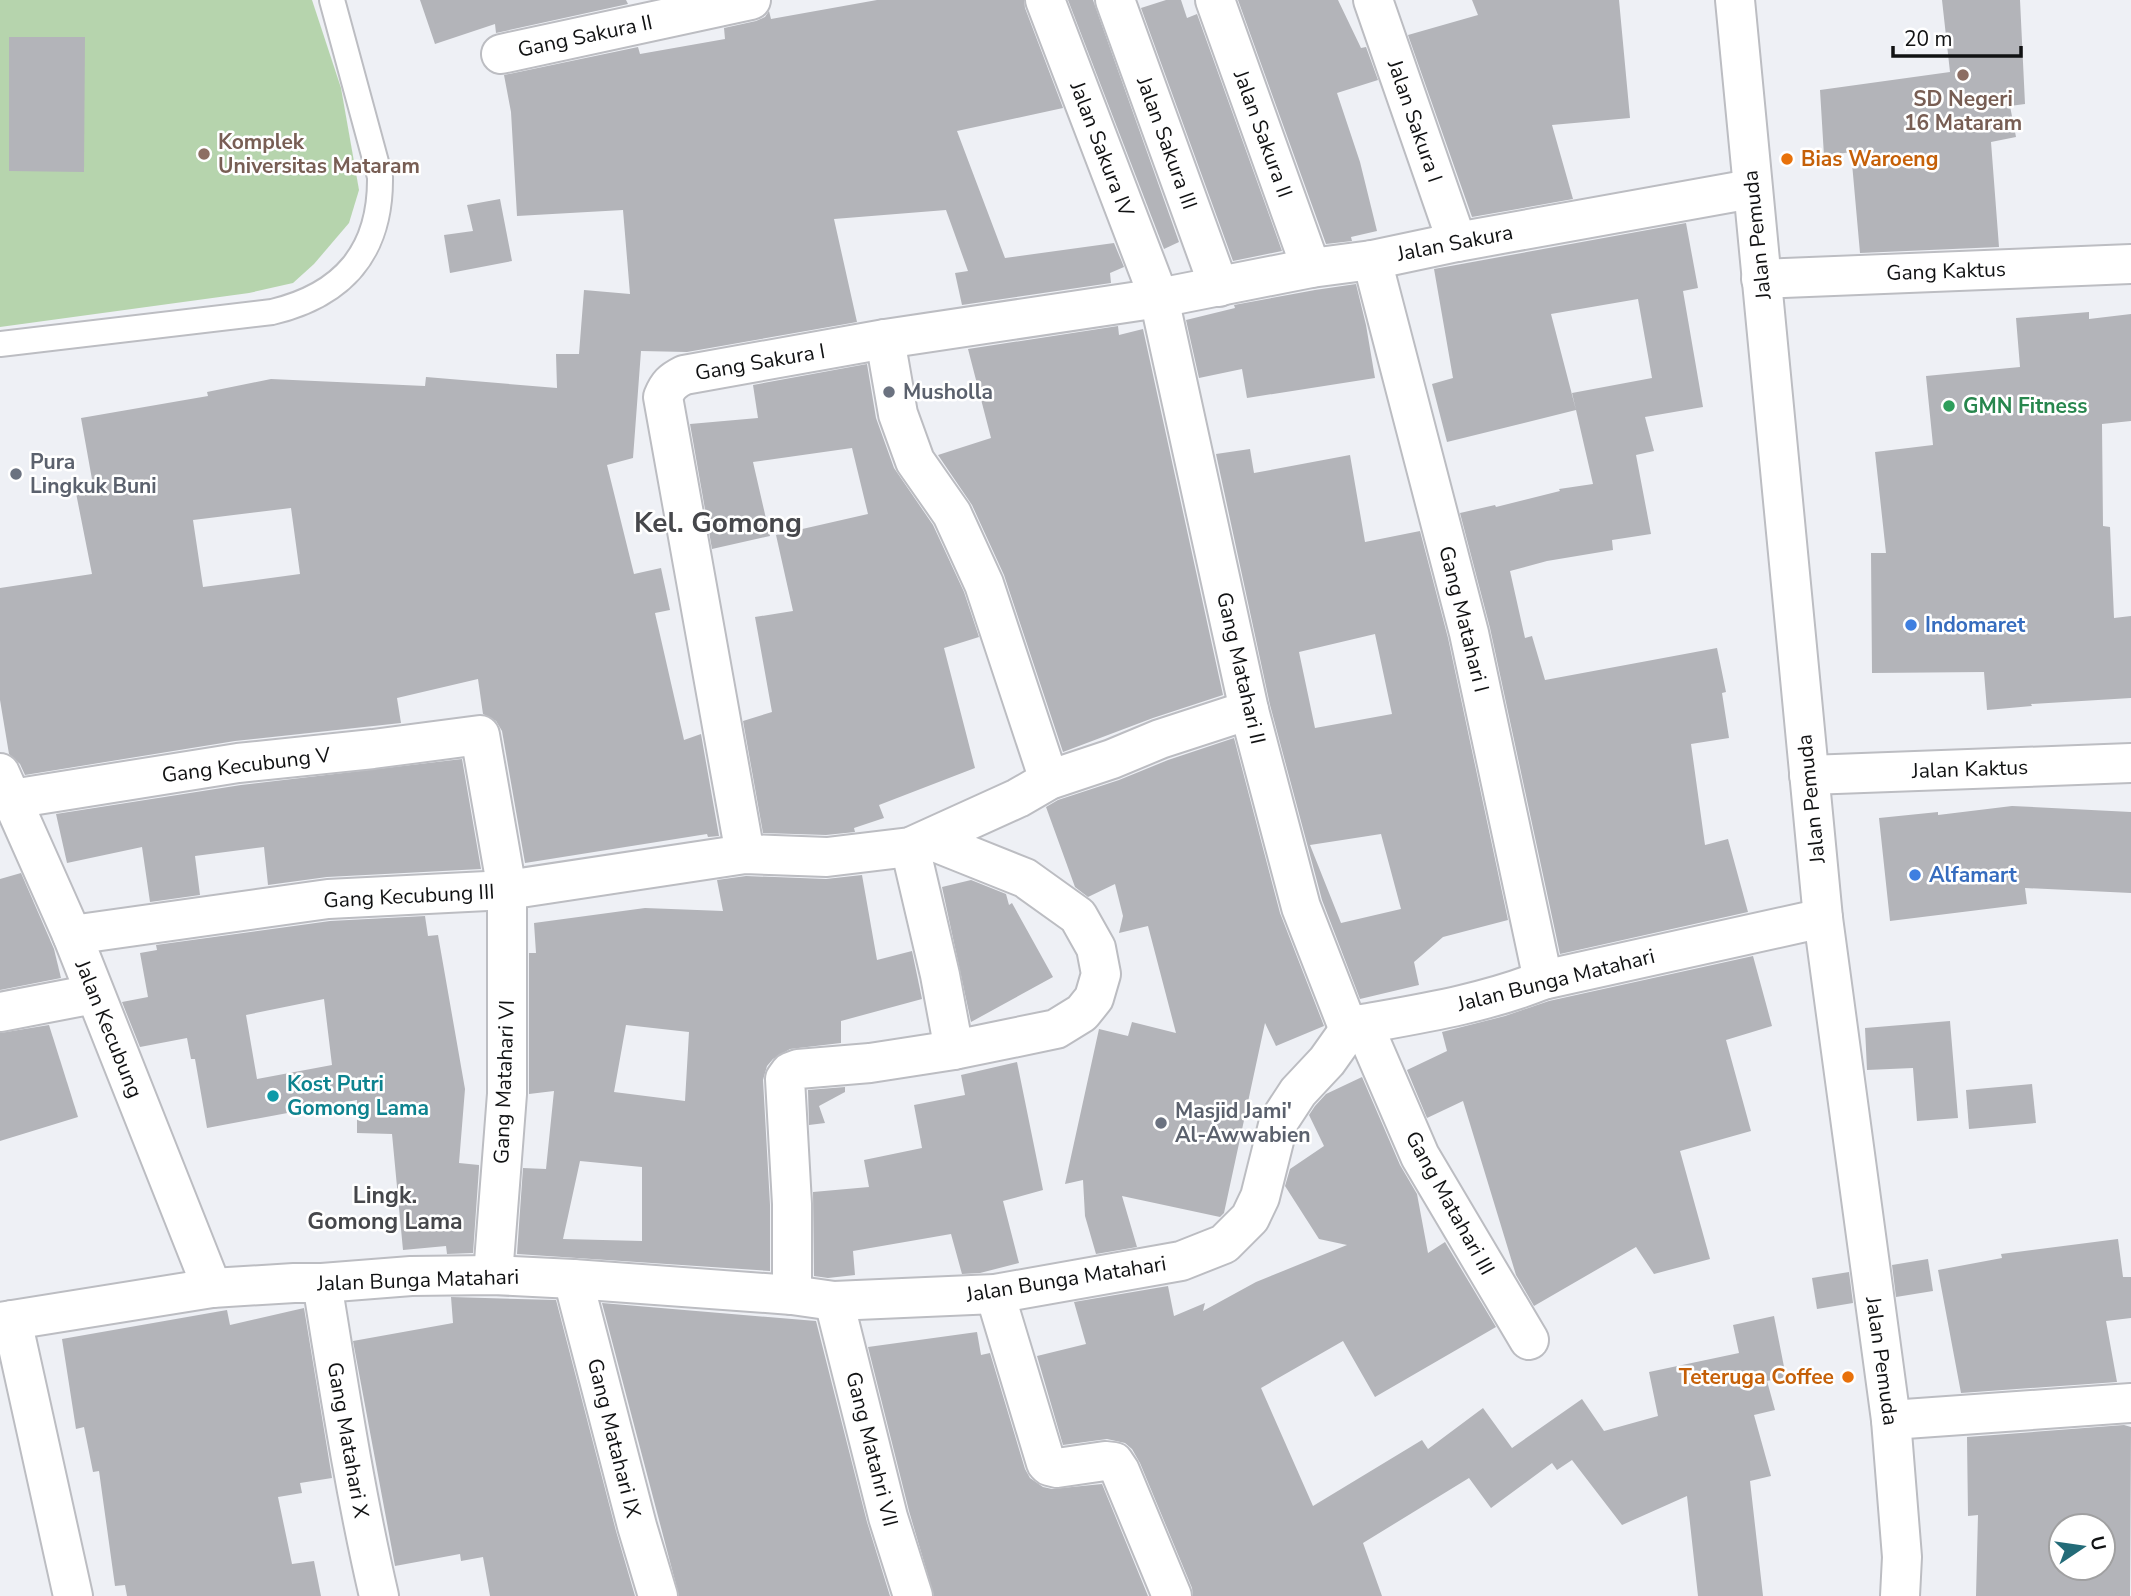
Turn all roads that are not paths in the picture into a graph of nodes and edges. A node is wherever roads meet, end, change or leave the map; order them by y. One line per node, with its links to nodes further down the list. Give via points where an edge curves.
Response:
1 (751, 0): 8 (street, Gang Sakura II)
2 (1045, 0): 16 (street, Jalan Sakura IV)
3 (1115, 0): 15 (street, Jalan Sakura III)
4 (1215, 0): 13 (street, Jalan Sakura II)
5 (1373, 0): 10 (street, Jalan Sakura I)
6 (1735, 0): 9 (street, Jalan Pemuda)
7 (332, 3): 18 (lane, via 380,177 377,219 360,258 347,274 313,299 272,312)
8 (501, 54)
9 (1751, 189): 10 (street, Jalan Sakura); 14 (street, Jalan Pemuda)
10 (1458, 242): 11 (street, Jalan Sakura)
11 (1372, 260): 13 (street, Jalan Sakura); 30 (street, Gang Matahari I, via 1469,633)
12 (2131, 264): 14 (street, Gang Kaktus)
13 (1311, 268): 15 (street, Jalan Sakura)
14 (1761, 279): 22 (street, Jalan Pemuda)
15 (1219, 287): 16 (street, Jalan Sakura)
16 (1159, 298): 17 (street, Gang Sakura I); 19 (street, Gang Matahari II)
17 (885, 339): 23 (street, via 898,414 915,461 952,514 984,584); 26 (street, Gang Sakura I, via 684,375 668,385 663,397)
18 (0, 344)
19 (1249, 710): 23 (street); 33 (street, Gang Matahari II, via 1301,907)
20 (480, 735): 24 (street, Gang Kecubung V); 27 (street, Gang Matahari VI)
21 (2131, 763): 22 (street, Jalan Kaktus)
22 (1809, 775): 28 (street, Jalan Pemuda)
23 (1049, 780): 25 (street)
24 (6, 786): 29 (street, Jalan Kecubung)
25 (920, 844): 26 (street, Gang Kecubung III, via 827,857); 34 (street); 34 (street, via 1025,878 1078,916 1096,948 1101,974 1094,998 1082,1013 1056,1029)
26 (745, 854): 27 (street, Gang Kecubung III)
27 (507, 890): 29 (street, Gang Kecubung III, via 328,899); 35 (street, Gang Matahari VI, via 507,1094)
28 (1823, 918): 30 (street, Jalan Bunga Matahari); 45 (street, Jalan Pemuda)
29 (72, 935): 31 (street, Jalan Kecubung)
30 (1543, 980): 33 (street, Jalan Bunga Matahari, via 1486,999)
31 (94, 995): 32 (street); 38 (street, Jalan Kecubung)
32 (0, 1012)
33 (1356, 1027): 39 (street, Jalan Bunga Matahari, via 1283,1114 1256,1207 1224,1244 1181,1261); 43 (street, Gang Matahari III, via 1420,1156)
34 (954, 1050): 40 (street, via 798,1069 785,1079)
35 (493, 1275): 36 (street, Jalan Bunga Matahari); 37 (street, Jalan Bunga Matahari)
36 (573, 1279): 40 (street, Jalan Bunga Matahari); 48 (street, Gang Matahari IX)
37 (322, 1283): 38 (street, Jalan Bunga Matahari); 47 (street, Gang Matahari X, via 339,1398)
38 (212, 1288): 42 (street, Jalan Bunga Matahari)
39 (995, 1294): 41 (street, Jalan Bunga Matahari); 50 (street, via 1046,1463 1057,1468 1114,1462)
40 (792, 1295): 41 (street, Jalan Bunga Matahari)
41 (834, 1301): 49 (street, Gang Matahri VII, via 888,1517)
42 (6, 1321): 46 (street)
43 (1529, 1340)
44 (2131, 1403): 45 (street)
45 (1891, 1420): 51 (street, Jalan Pemuda, via 1902,1558)
46 (73, 1596)
47 (379, 1596)
48 (658, 1596)
49 (913, 1596)
50 (1172, 1596)
51 (1900, 1596)

